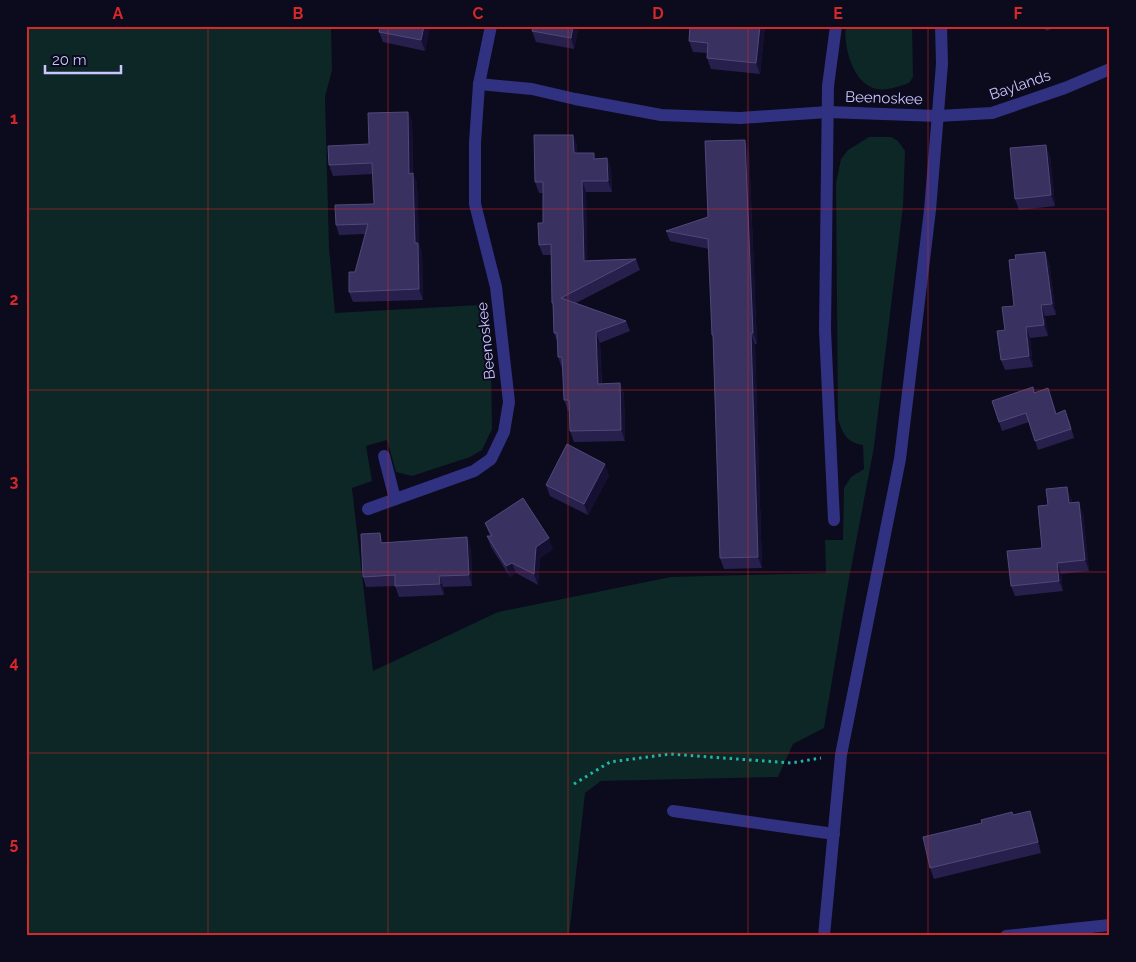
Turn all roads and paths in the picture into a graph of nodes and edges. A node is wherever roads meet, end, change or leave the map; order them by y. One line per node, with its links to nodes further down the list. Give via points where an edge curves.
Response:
1 (491, 26): 5 (street, Beenoskee)
2 (836, 26): 6 (street, Beenoskee)
3 (941, 26): 7 (street)
4 (1110, 69): 7 (street, Baylands, via 992,113)
5 (480, 84): 6 (street, Beenoskee, via 532,89 661,115 740,118); 9 (street, Beenoskee, via 475,143 475,204 496,287 509,402 504,432 491,459 474,470)
6 (828, 112): 7 (street, Beenoskee); 11 (street, Beenoskee, via 825,330)
7 (938, 116): 12 (street, via 900,459)
8 (384, 456): 9 (street)
9 (395, 499): 10 (street, Beenoskee)
10 (368, 509)
11 (834, 520)
12 (842, 755): 13 (path, via 792,763 670,754 610,762); 15 (street)
13 (574, 784)
14 (673, 812): 15 (street)
15 (834, 834): 18 (street)
16 (1110, 925): 17 (street)
17 (1063, 933): 19 (street)
18 (824, 936)
19 (1006, 936)

